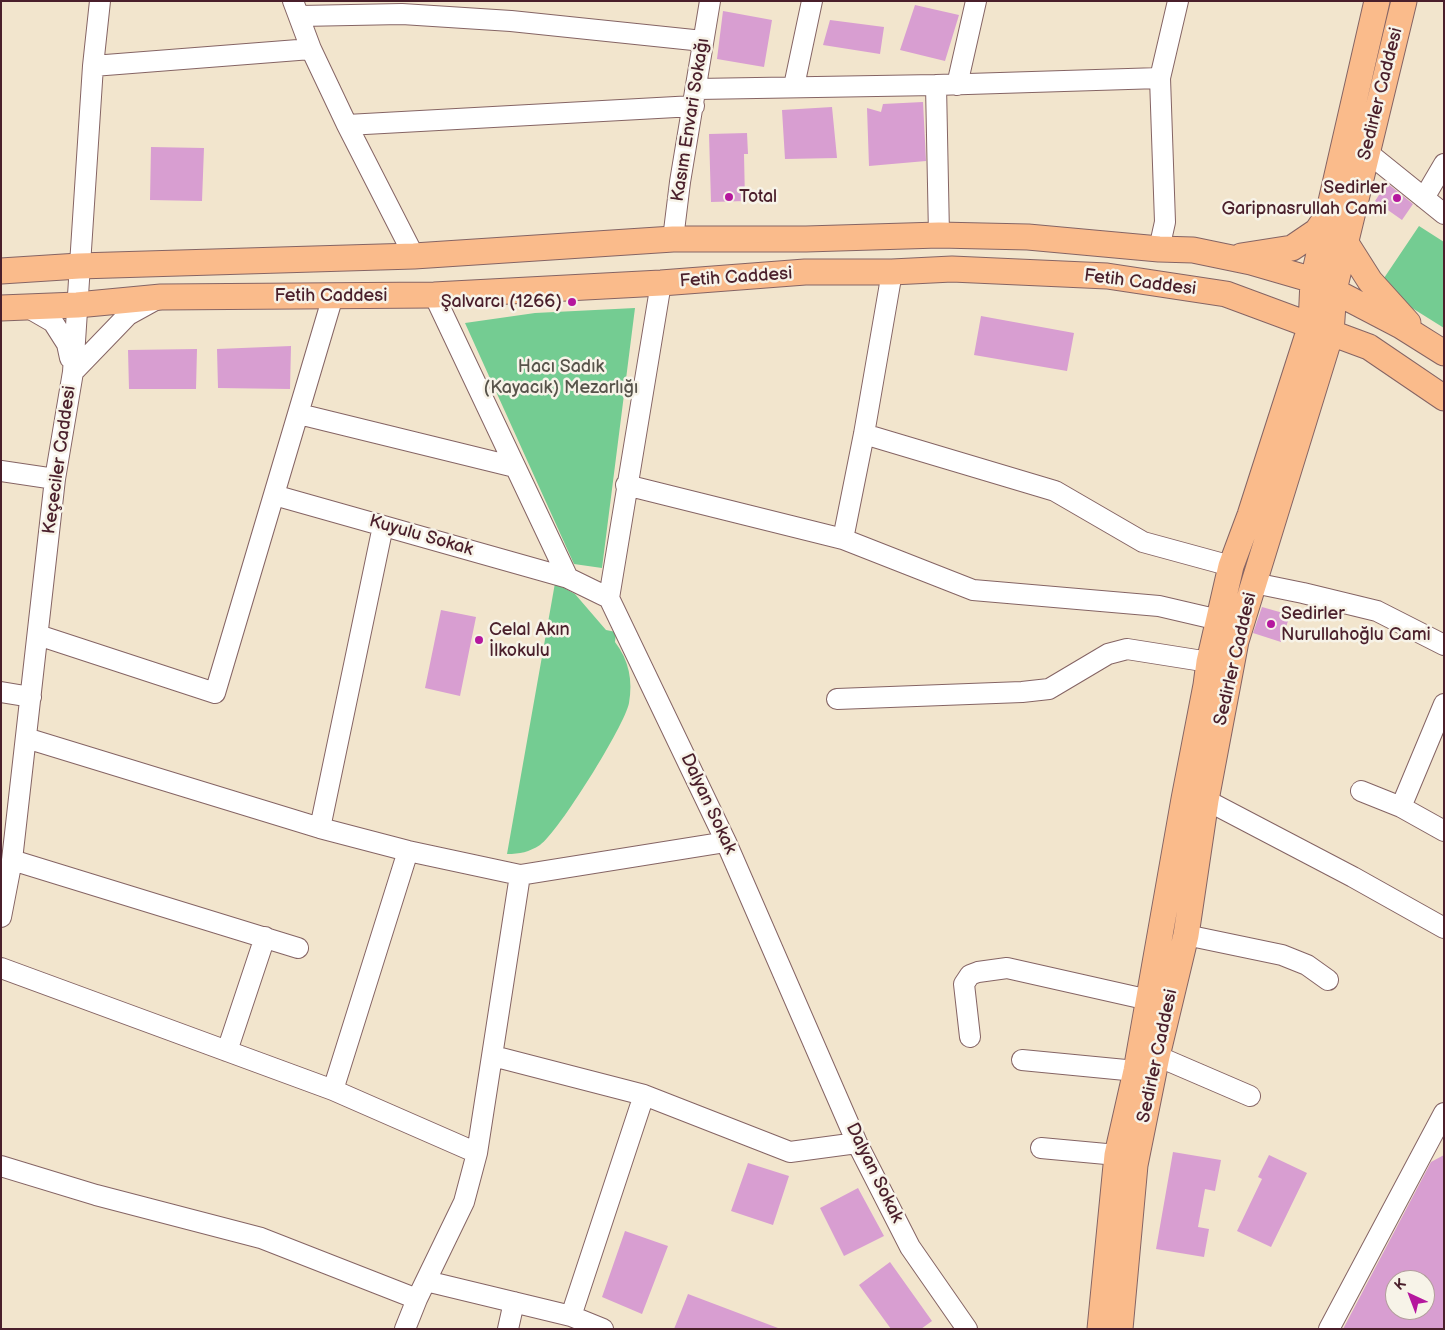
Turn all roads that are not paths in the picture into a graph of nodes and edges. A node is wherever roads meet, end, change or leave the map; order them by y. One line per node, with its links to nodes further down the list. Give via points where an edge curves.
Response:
1 (100, 1): 12 (street, Keçeciler Caddesi)
2 (710, 1): 10 (street, Kasım Envari Sokağı)
3 (812, 1): 16 (street)
4 (976, 1): 15 (street)
5 (1178, 1): 13 (street)
6 (1377, 1): 22 (main road, Sedirler Caddesi)
7 (1404, 1): 19 (main road, Sedirler Caddesi)
8 (346, 8): 9 (street); 10 (street)
9 (296, 9): 11 (street)
10 (703, 41): 17 (street, Kasım Envari Sokağı)
11 (312, 49): 12 (street); 18 (street)
12 (93, 66): 31 (street, Keçeciler Caddesi)
13 (1160, 78): 15 (street); 28 (street, via 1166,222)
14 (936, 85): 15 (street); 16 (street); 24 (street)
15 (957, 85)
16 (794, 86): 17 (street)
17 (695, 98): 18 (street); 25 (street, Kasım Envari Sokağı)
18 (346, 125): 29 (street)
19 (1367, 152): 21 (street); 27 (main road, Sedirler Caddesi)
20 (1444, 164): 21 (street)
21 (1424, 198): 23 (street)
22 (1328, 214): 30 (main road, via 1317,231 1292,248); 36 (main road, Sedirler Caddesi)
23 (1444, 214)
24 (939, 235): 26 (main road, Fetih Caddesi); 28 (main road, Fetih Caddesi, via 1028,236)
25 (673, 239): 26 (main road, Fetih Caddesi); 29 (main road, Fetih Caddesi)
26 (806, 239): 33 (main road)
27 (1344, 240): 36 (main road, Sedirler Caddesi); 44 (main road, via 1370,281)
28 (1159, 248): 30 (main road, Fetih Caddesi, via 1193,250)
29 (414, 256): 31 (main road, Fetih Caddesi)
30 (1226, 257): 36 (main road, Fetih Caddesi)
31 (79, 266): 32 (main road, Fetih Caddesi); 40 (street, Keçeciler Caddesi)
32 (1, 271)
33 (805, 272): 34 (main road, Fetih Caddesi); 35 (main road, Fetih Caddesi)
34 (892, 272): 43 (main road, Fetih Caddesi, via 952,268 1107,276 1226,294); 48 (street)
35 (660, 283): 37 (main road, Fetih Caddesi); 52 (street)
36 (1323, 285): 43 (main road, Sedirler Caddesi); 44 (main road, Fetih Caddesi)
37 (434, 295): 38 (main road, Fetih Caddesi); 49 (street)
38 (332, 296): 39 (main road, Fetih Caddesi); 47 (street)
39 (161, 298): 40 (main road, Fetih Caddesi); 45 (street, via 128,315)
40 (77, 305): 41 (main road, Fetih Caddesi); 45 (street, Keçeciler Caddesi)
41 (27, 307): 42 (main road, Fetih Caddesi); 45 (street, via 53,322 67,344)
42 (1, 308)
43 (1321, 329): 46 (main road, Fetih Caddesi, via 1370,347); 56 (main road, Sedirler Caddesi); 58 (main road, Sedirler Caddesi)
44 (1434, 346)
45 (73, 372): 51 (street, Keçeciler Caddesi)
46 (1444, 398)
47 (299, 414): 49 (street); 53 (street)
48 (864, 434): 55 (street); 56 (street, via 1055,491 1142,542)
49 (516, 467): 57 (street)
50 (1, 471): 51 (street)
51 (55, 479): 61 (street, Keçeciler Caddesi)
52 (626, 485): 55 (street); 59 (street)
53 (274, 496): 54 (street, Kuyulu Sokak); 61 (street, via 215,693)
54 (383, 526): 57 (street, Kuyulu Sokak); 72 (street)
55 (843, 539): 60 (street, via 973,590 1158,606)
56 (1231, 566): 60 (main road, Sedirler Caddesi)
57 (568, 578): 59 (street)
58 (1254, 583): 62 (street, via 1377,611); 70 (main road, Sedirler Caddesi)
59 (609, 598): 74 (street, Dalyan Sokak)
60 (1219, 620): 63 (main road, Sedirler Caddesi)
61 (38, 635): 65 (street, Keçeciler Caddesi)
62 (1444, 645)
63 (1209, 662): 66 (street, via 1127,649 1108,654 1049,689); 70 (main road, Sedirler Caddesi)
64 (1, 692): 65 (street)
65 (31, 697): 68 (street, Keçeciler Caddesi)
66 (837, 699)
67 (1444, 704): 71 (street)
68 (26, 738): 72 (street); 76 (street, Keçeciler Caddesi)
69 (1361, 791): 71 (street)
70 (1195, 800): 79 (street, via 1352,877); 80 (main road, Sedirler Caddesi); 85 (main road, Sedirler Caddesi)
71 (1400, 807): 73 (street)
72 (320, 828): 75 (street)
73 (1444, 831)
74 (726, 842): 77 (street); 96 (street, Dalyan Sokak)
75 (408, 851): 77 (street); 92 (street)
76 (12, 860): 78 (street, Keçeciler Caddesi); 81 (street)
77 (520, 875): 88 (street)
78 (1, 917)
79 (1444, 928)
80 (1186, 935): 84 (street, via 1282,955 1308,965); 89 (main road, Sedirler Caddesi)
81 (265, 937): 82 (street); 87 (street)
82 (298, 948)
83 (1, 968): 87 (street)
84 (1328, 980)
85 (1148, 1000): 86 (street, via 1007,968 978,972 970,975 964,984); 91 (main road, Sedirler Caddesi)
86 (970, 1037)
87 (227, 1050): 92 (street)
88 (493, 1056): 93 (street); 98 (street)
89 (1157, 1056): 94 (street); 110 (main road, Sedirler Caddesi, via 1136,1165)
90 (1022, 1060): 91 (street)
91 (1136, 1071): 99 (main road, Sedirler Caddesi)
92 (333, 1090): 98 (street)
93 (644, 1095): 96 (street, via 790,1152); 104 (street)
94 (1250, 1096)
95 (1444, 1113): 111 (street)
96 (857, 1143): 108 (street, Dalyan Sokak, via 910,1248)
97 (1042, 1148): 99 (street)
98 (477, 1153): 101 (street, via 464,1202)
99 (1117, 1155): 109 (main road, Sedirler Caddesi)
100 (1, 1166): 102 (street, via 96,1195 261,1238)
101 (426, 1281): 102 (street); 103 (street)
102 (417, 1299): 105 (street)
103 (514, 1302): 104 (street); 106 (street)
104 (571, 1316): 107 (street)
105 (405, 1329)
106 (508, 1329)
107 (603, 1329)
108 (967, 1329)
109 (1100, 1329)
110 (1120, 1329)
111 (1329, 1329)

